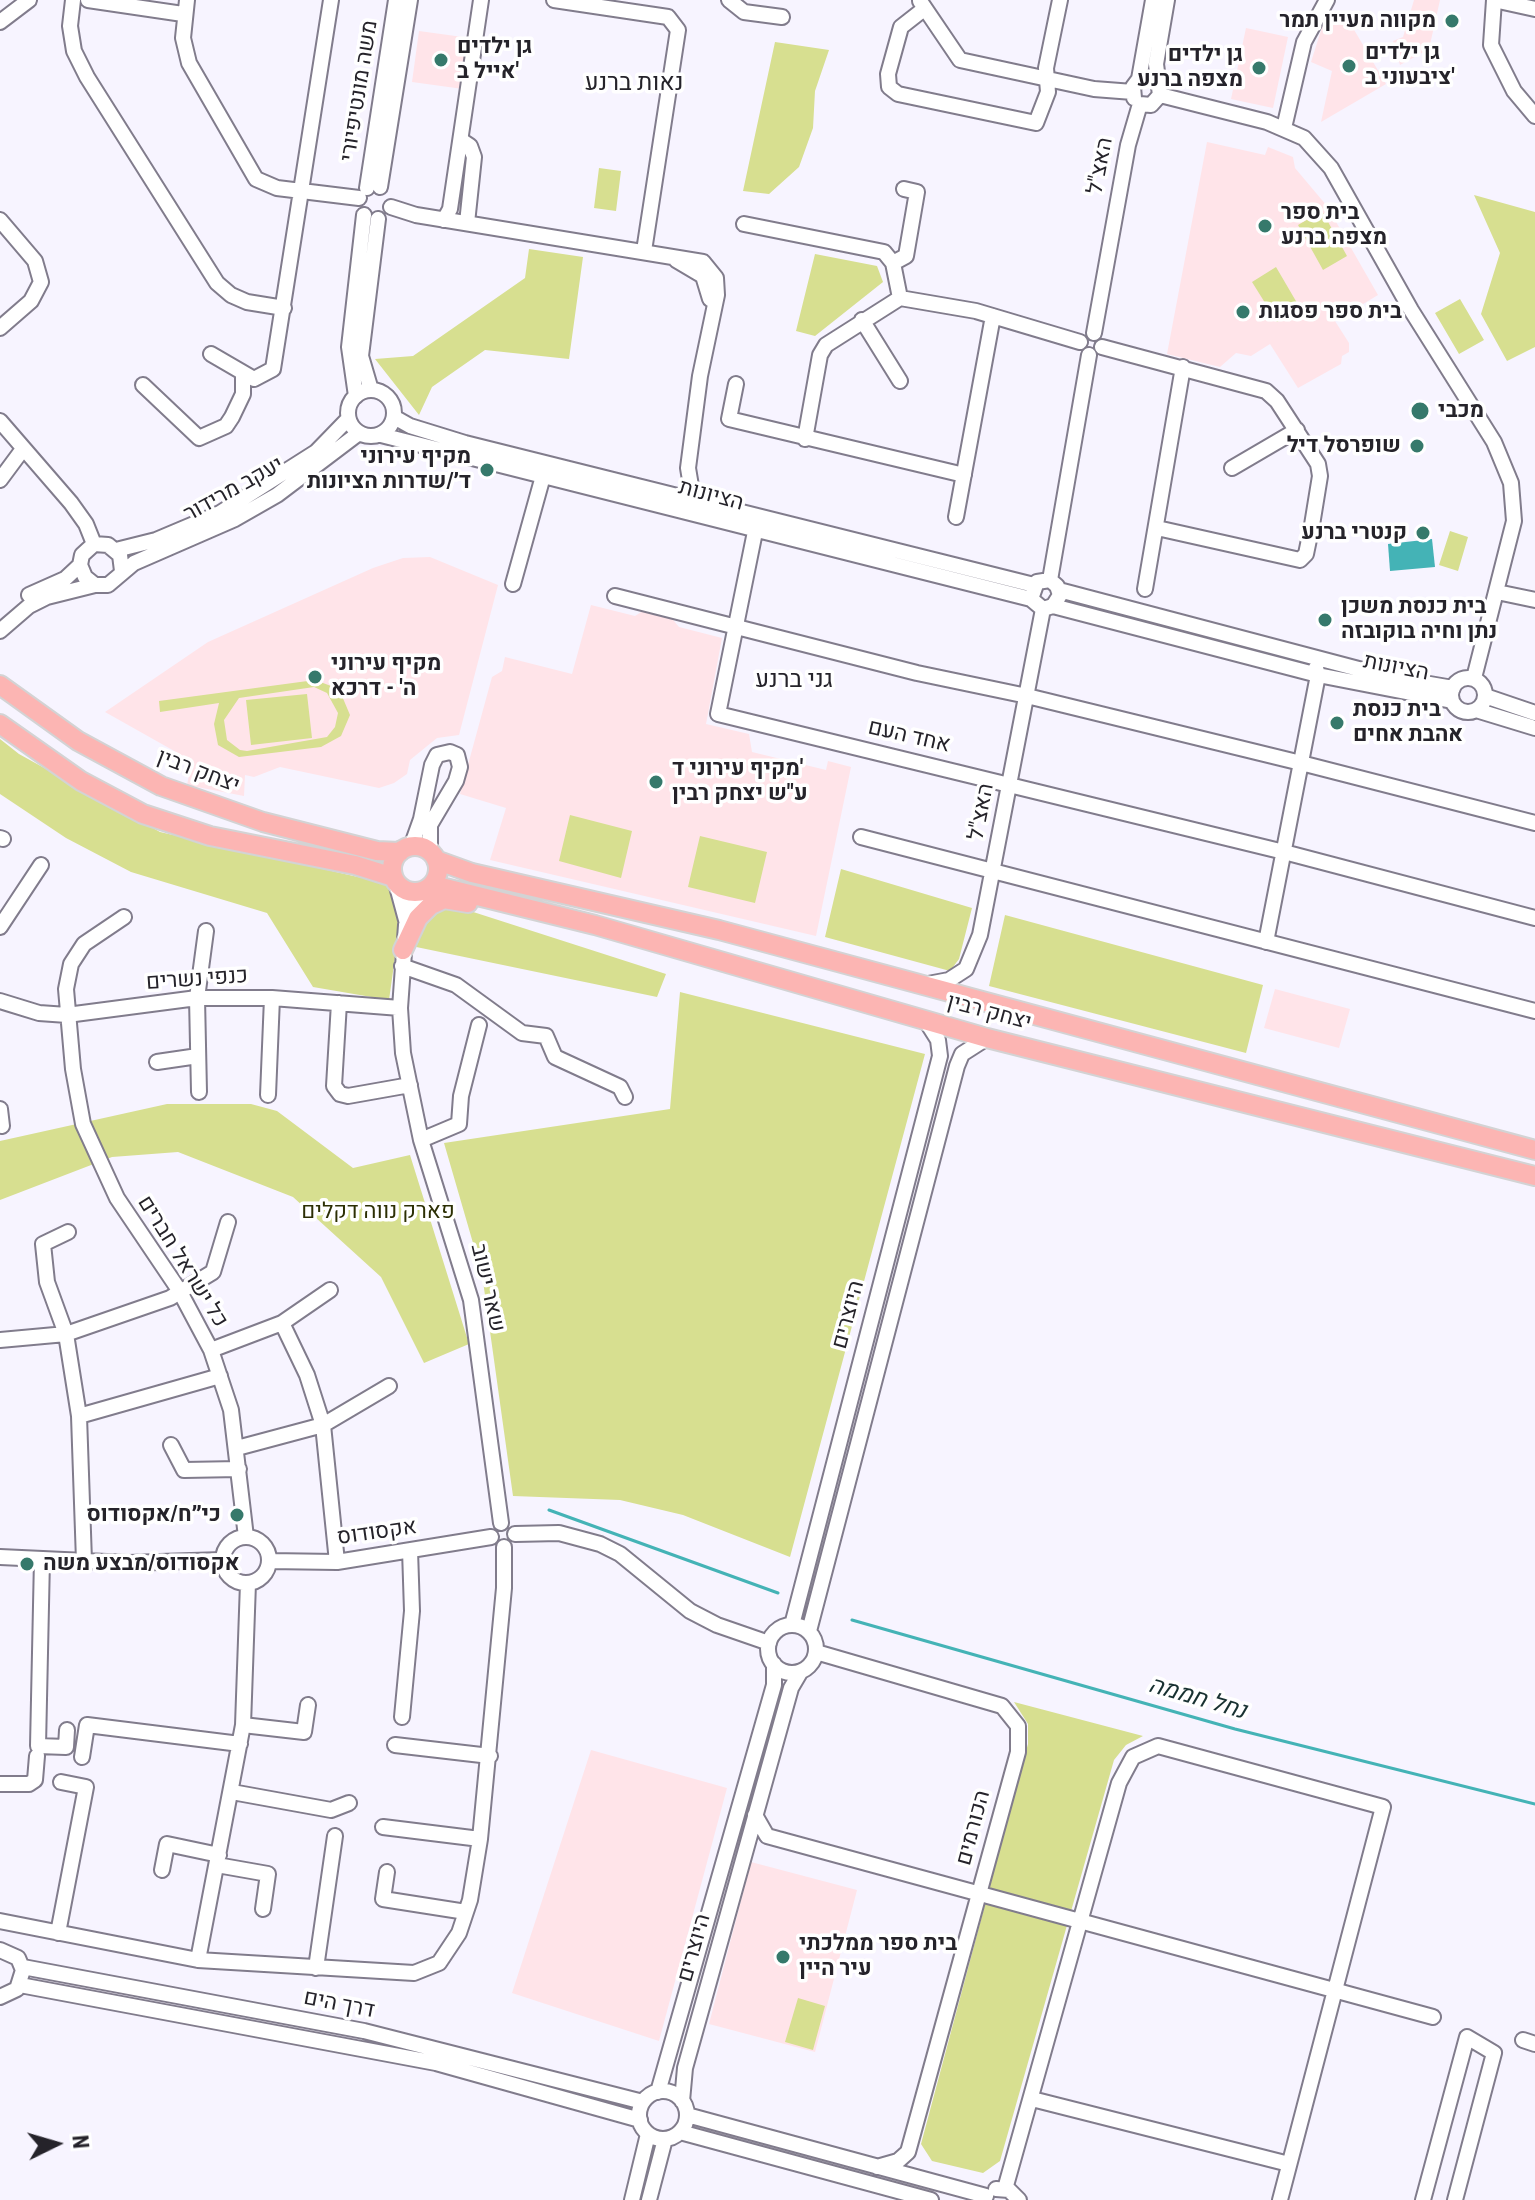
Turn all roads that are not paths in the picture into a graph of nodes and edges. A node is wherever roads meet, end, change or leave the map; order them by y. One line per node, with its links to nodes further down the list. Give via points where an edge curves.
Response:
1 (29, 0): 19 (street)
2 (73, 0): 38 (street, via 74,51 87,77 217,283 247,302)
3 (88, 0): 16 (street)
4 (331, 0): 28 (street)
5 (396, 0): 27 (street, משה מונטיפיורי)
6 (410, 0): 27 (street, משה מונטיפיורי)
7 (481, 0): 25 (street)
8 (554, 0): 35 (street, via 668,17 678,30)
9 (729, 0): 18 (street, via 744,12)
10 (1060, 0): 20 (street)
11 (1153, 0): 22 (street, האצ"ל)
12 (1167, 0): 21 (street)
13 (1327, 0): 24 (street, via 1304,42)
14 (1494, 0): 17 (street); 23 (street, via 1491,45 1514,91)
15 (922, 4): 20 (street, via 960,60); 20 (street, via 901,27 895,47 888,74 889,87 898,94 1036,123)
16 (185, 7): 28 (street, via 183,38 189,63 247,165 256,179)
17 (1535, 9)
18 (782, 17)
19 (0, 22)
20 (1047, 81): 22 (street)
21 (1158, 88): 22 (street, via 1149,77); 22 (street, via 1151,105); 24 (street)
22 (1137, 92): 42 (street, האצ"ל)
23 (1535, 116)
24 (1284, 128): 81 (street, via 1304,138 1331,168 1504,462 1515,502 1514,521)
25 (461, 140): 32 (street); 33 (street, via 474,157)
26 (904, 189): 36 (street, via 917,192 906,256)
27 (369, 191): 28 (street); 29 (street, via 390,197); 30 (street)
28 (302, 192): 38 (street)
29 (391, 207): 30 (street); 32 (street)
30 (371, 217): 51 (street, via 361,356); 52 (street, via 349,347)
31 (0, 220): 41 (street, via 35,261 41,282 31,301)
32 (444, 220): 33 (street)
33 (467, 223): 35 (street)
34 (744, 224): 36 (street, via 884,252)
35 (644, 251): 61 (street, via 703,276 709,288 712,317)
36 (893, 263): 37 (street)
37 (900, 298): 39 (street); 40 (street)
38 (284, 308): 47 (street, via 273,369 254,379)
39 (993, 316): 43 (street); 65 (street)
40 (862, 320): 48 (street); 59 (street, via 834,337 820,355)
41 (0, 328)
42 (1094, 333): 43 (street, via 1085,334); 44 (street, via 1101,338)
43 (1080, 342): 44 (street, via 1081,350)
44 (1095, 351): 46 (street); 79 (street)
45 (211, 354): 47 (street)
46 (1183, 367): 56 (street, via 1266,391); 72 (street)
47 (243, 375): 50 (street, via 243,394 226,426 199,438)
48 (900, 381)
49 (736, 384): 59 (street, via 729,419)
50 (143, 385)
51 (371, 390): 52 (street); 53 (street, via 391,401)
52 (356, 396): 54 (street)
53 (394, 417): 58 (street); 63 (street, הציונות)
54 (348, 419): 57 (street); 74 (street, יעקב מרידור, via 316,452 220,513)
55 (0, 421): 60 (street)
56 (1297, 430): 62 (street); 72 (street, via 1320,476 1306,554 1300,560)
57 (359, 433): 58 (street); 76 (street, יעקב מרידור, via 264,502)
58 (381, 435): 63 (street, הציונות)
59 (805, 439): 65 (street)
60 (23, 449): 66 (street); 73 (street, via 78,513)
61 (689, 454): 64 (street); 69 (street, via 691,486)
62 (1232, 468)
63 (545, 470): 67 (street, הציונות); 69 (street, הציונות); 77 (street)
64 (684, 471): 67 (street); 68 (street)
65 (964, 475): 70 (street)
66 (0, 480)
67 (657, 490): 68 (street, הציונות)
68 (686, 497): 69 (street, הציונות)
69 (704, 510): 71 (street, הציונות)
70 (956, 517)
71 (757, 524): 83 (street, הציונות); 86 (street, אחד העם)
72 (1157, 528): 80 (street)
73 (94, 544): 74 (street); 75 (street)
74 (116, 550): 76 (street)
75 (80, 565): 78 (street); 85 (street)
76 (122, 571): 78 (street, via 108,585)
77 (513, 584)
78 (95, 585): 87 (street, via 47,597)
79 (1054, 585): 83 (street, האצ"ל); 83 (street); 88 (street, הציונות)
80 (1145, 589)
81 (1497, 592): 84 (street); 92 (street)
82 (615, 596): 86 (street)
83 (1040, 600): 89 (street, הציונות); 95 (street, האצ"ל)
84 (1535, 600)
85 (0, 617)
86 (735, 628): 95 (street); 103 (street, אחד העם, via 718,714)
87 (0, 631)
88 (1299, 652): 89 (street, via 1315,665); 91 (street, הציונות)
89 (1318, 675): 91 (street, via 1337,671); 94 (street, הציונות); 101 (street)
90 (0, 676): 93 (street)
91 (1389, 677): 94 (street, הציונות)
92 (1474, 678): 94 (street, via 1459,680); 96 (street, via 1483,685)
93 (6, 689): 107 (main road, יצחק רבין, via 104,757 161,786 263,822 377,851)
94 (1453, 694): 97 (street, via 1461,710)
95 (1027, 696): 101 (street); 103 (street, האצ"ל)
96 (1485, 696): 97 (street); 98 (street)
97 (1476, 710): 100 (street)
98 (1535, 713)
99 (0, 724): 111 (main road, via 81,781 143,814 210,836 355,865)
100 (1535, 728)
101 (1301, 763): 105 (street); 108 (street)
102 (430, 775): 104 (street); 104 (street, via 437,755 454,753 460,767); 107 (street)
103 (1010, 784): 108 (street, אחד העם); 110 (street, האצ"ל)
104 (450, 790): 107 (street)
105 (1535, 823)
106 (861, 837): 110 (street)
107 (419, 852): 111 (main road, via 394,861); 112 (main road, via 438,871); 121 (main road, יצחק רבין, via 472,873 644,910)
108 (1284, 852): 115 (street, אחד העם); 119 (street)
109 (41, 865): 117 (street)
110 (993, 873): 119 (street); 121 (street, האצ"ל, via 980,935 966,969 949,980)
111 (395, 880): 112 (main road, via 406,891); 116 (street, שאר ישוב)
112 (429, 888): 113 (main road, יצחק רבין); 116 (street, שאר ישוב, via 414,903)
113 (537, 910): 120 (main road, via 439,900 422,912); 129 (main road, יצחק רבין)
114 (124, 917): 128 (street, כל ישראל חברים, via 84,944 71,964)
115 (1535, 918)
116 (406, 925): 120 (street, שאר ישוב)
117 (0, 927)
118 (206, 931): 122 (street)
119 (1266, 942): 127 (street)
120 (403, 958): 126 (street, שאר ישוב); 137 (street, via 456,985 522,1033 546,1036 555,1057 620,1087)
121 (917, 984): 141 (main road, יצחק רבין)
122 (197, 998): 123 (street, כנפי נשרים); 128 (street, כנפי נשרים); 132 (street)
123 (272, 998): 125 (street, כנפי נשרים); 136 (street)
124 (0, 1001): 128 (street, כנפי נשרים)
125 (339, 1003): 126 (street, כנפי נשרים); 134 (street, via 334,1086 340,1094)
126 (400, 1008): 134 (street, שאר ישוב)
127 (1535, 1011)
128 (67, 1015): 145 (street, כל ישראל חברים, via 88,1143 117,1198)
129 (926, 1021): 131 (main road, יצחק רבין); 171 (street, היוצרים, via 941,1050)
130 (479, 1025): 140 (street, via 459,1124)
131 (987, 1038): 142 (main road, יצחק רבין); 172 (street, היוצרים, via 962,1054 957,1066)
132 (198, 1056): 133 (street); 135 (street)
133 (157, 1062)
134 (410, 1085): 140 (street, שאר ישוב)
135 (199, 1092)
136 (268, 1095)
137 (625, 1097)
138 (0, 1109): 139 (street)
139 (2, 1126)
140 (421, 1140): 158 (street, שאר ישוב, via 471,1300)
141 (1535, 1150)
142 (1535, 1176)
143 (228, 1222): 145 (street, via 213,1272)
144 (68, 1232): 148 (street, via 43,1244 47,1282)
145 (179, 1290): 148 (street, via 170,1298); 150 (street, כל ישראל חברים)
146 (330, 1290): 147 (street)
147 (282, 1323): 150 (street); 154 (street)
148 (66, 1334): 149 (street); 153 (street)
149 (0, 1340)
150 (211, 1350): 151 (street, כל ישראל חברים)
151 (220, 1376): 153 (street); 156 (street, כל ישראל חברים)
152 (389, 1386): 154 (street)
153 (79, 1416): 167 (street)
154 (323, 1425): 156 (street); 169 (street)
155 (171, 1445): 157 (street, via 184,1470)
156 (237, 1448): 157 (street, כל ישראל חברים)
157 (239, 1469): 160 (street, כל ישראל חברים)
158 (501, 1523): 159 (street); 161 (street, via 493,1527)
159 (515, 1534): 162 (street); 173 (street, via 559,1533 600,1544 690,1611)
160 (246, 1537): 166 (street, via 229,1544); 168 (street, via 265,1547)
161 (491, 1537): 162 (street); 163 (street, אקסודוס)
162 (504, 1547): 184 (street)
163 (410, 1550): 169 (street, אקסודוס); 178 (street, via 412,1611)
164 (0, 1557): 165 (street)
165 (42, 1559): 167 (street); 180 (street, via 38,1746 66,1747)
166 (223, 1560): 167 (street); 170 (street, via 233,1580)
167 (84, 1561)
168 (269, 1561): 169 (street, אקסודוס); 170 (street, via 260,1578)
169 (337, 1562)
170 (248, 1583): 179 (street)
171 (792, 1625): 172 (street); 173 (street, via 775,1632)
172 (809, 1631): 174 (street)
173 (769, 1643): 175 (street)
174 (816, 1652): 176 (street); 199 (street, הכורמים, via 988,1701 1011,1714 1018,1726 1018,1752)
175 (774, 1664): 176 (street, via 784,1672); 213 (street, היוצרים, via 774,1685)
176 (801, 1671): 190 (street, היוצרים, via 791,1688)
177 (308, 1705): 179 (street, via 304,1732)
178 (402, 1717)
179 (243, 1725): 181 (street)
180 (67, 1730)
181 (240, 1744): 185 (street, via 87,1725); 188 (street)
182 (395, 1745): 184 (street)
183 (37, 1756): 187 (street, via 35,1780)
184 (490, 1756): 194 (street)
185 (82, 1757)
186 (61, 1782): 204 (street, via 86,1787)
187 (0, 1784)
188 (232, 1792): 189 (street, via 331,1810); 196 (street)
189 (349, 1803)
190 (755, 1815): 193 (street); 195 (street, היוצרים)
191 (383, 1827): 194 (street)
192 (335, 1836): 208 (street)
193 (767, 1836): 195 (street); 199 (street)
194 (480, 1839): 201 (street)
195 (746, 1847): 216 (street, היוצרים, via 685,2068)
196 (218, 1860): 197 (street, via 167,1844); 200 (street, via 268,1874); 206 (street)
197 (162, 1870)
198 (387, 1872): 201 (street, via 383,1899)
199 (980, 1893): 203 (street); 221 (street, הכורמים)
200 (263, 1909)
201 (466, 1912): 208 (street, via 450,1951 439,1963 414,1973)
202 (0, 1921): 204 (street)
203 (1081, 1921): 210 (street); 210 (street, via 1119,1783 1133,1757 1158,1746 1171,1748 1383,1807); 214 (street)
204 (58, 1933): 206 (street)
205 (0, 1950): 207 (street, via 12,1952)
206 (198, 1960): 208 (street)
207 (23, 1967): 209 (street); 215 (street, דרך הים, via 438,2047)
208 (316, 1968)
209 (20, 1985): 211 (street); 217 (street, דרך הים, via 436,2063)
210 (1335, 1990): 212 (street); 222 (street)
211 (0, 1997)
212 (1433, 2017)
213 (658, 2092): 215 (street); 216 (street, via 673,2094)
214 (1032, 2099): 222 (street); 225 (street)
215 (643, 2102): 217 (street)
216 (685, 2108): 218 (street); 223 (street)
217 (640, 2120): 219 (street)
218 (680, 2132): 220 (street); 226 (street)
219 (648, 2134): 220 (street); 228 (street)
220 (665, 2139): 229 (street)
221 (908, 2152): 223 (street); 224 (street)
222 (1289, 2164): 232 (street)
223 (877, 2167): 224 (street)
224 (922, 2179): 227 (street)
225 (1005, 2189): 227 (street); 231 (street)
226 (899, 2195): 230 (street)
227 (984, 2198)
228 (632, 2200)
229 (649, 2200)
230 (931, 2200)
231 (1019, 2200)
232 (1280, 2200)
233 (1423, 2200): 234 (street, via 1467,2037 1494,2053)
234 (1455, 2200)

